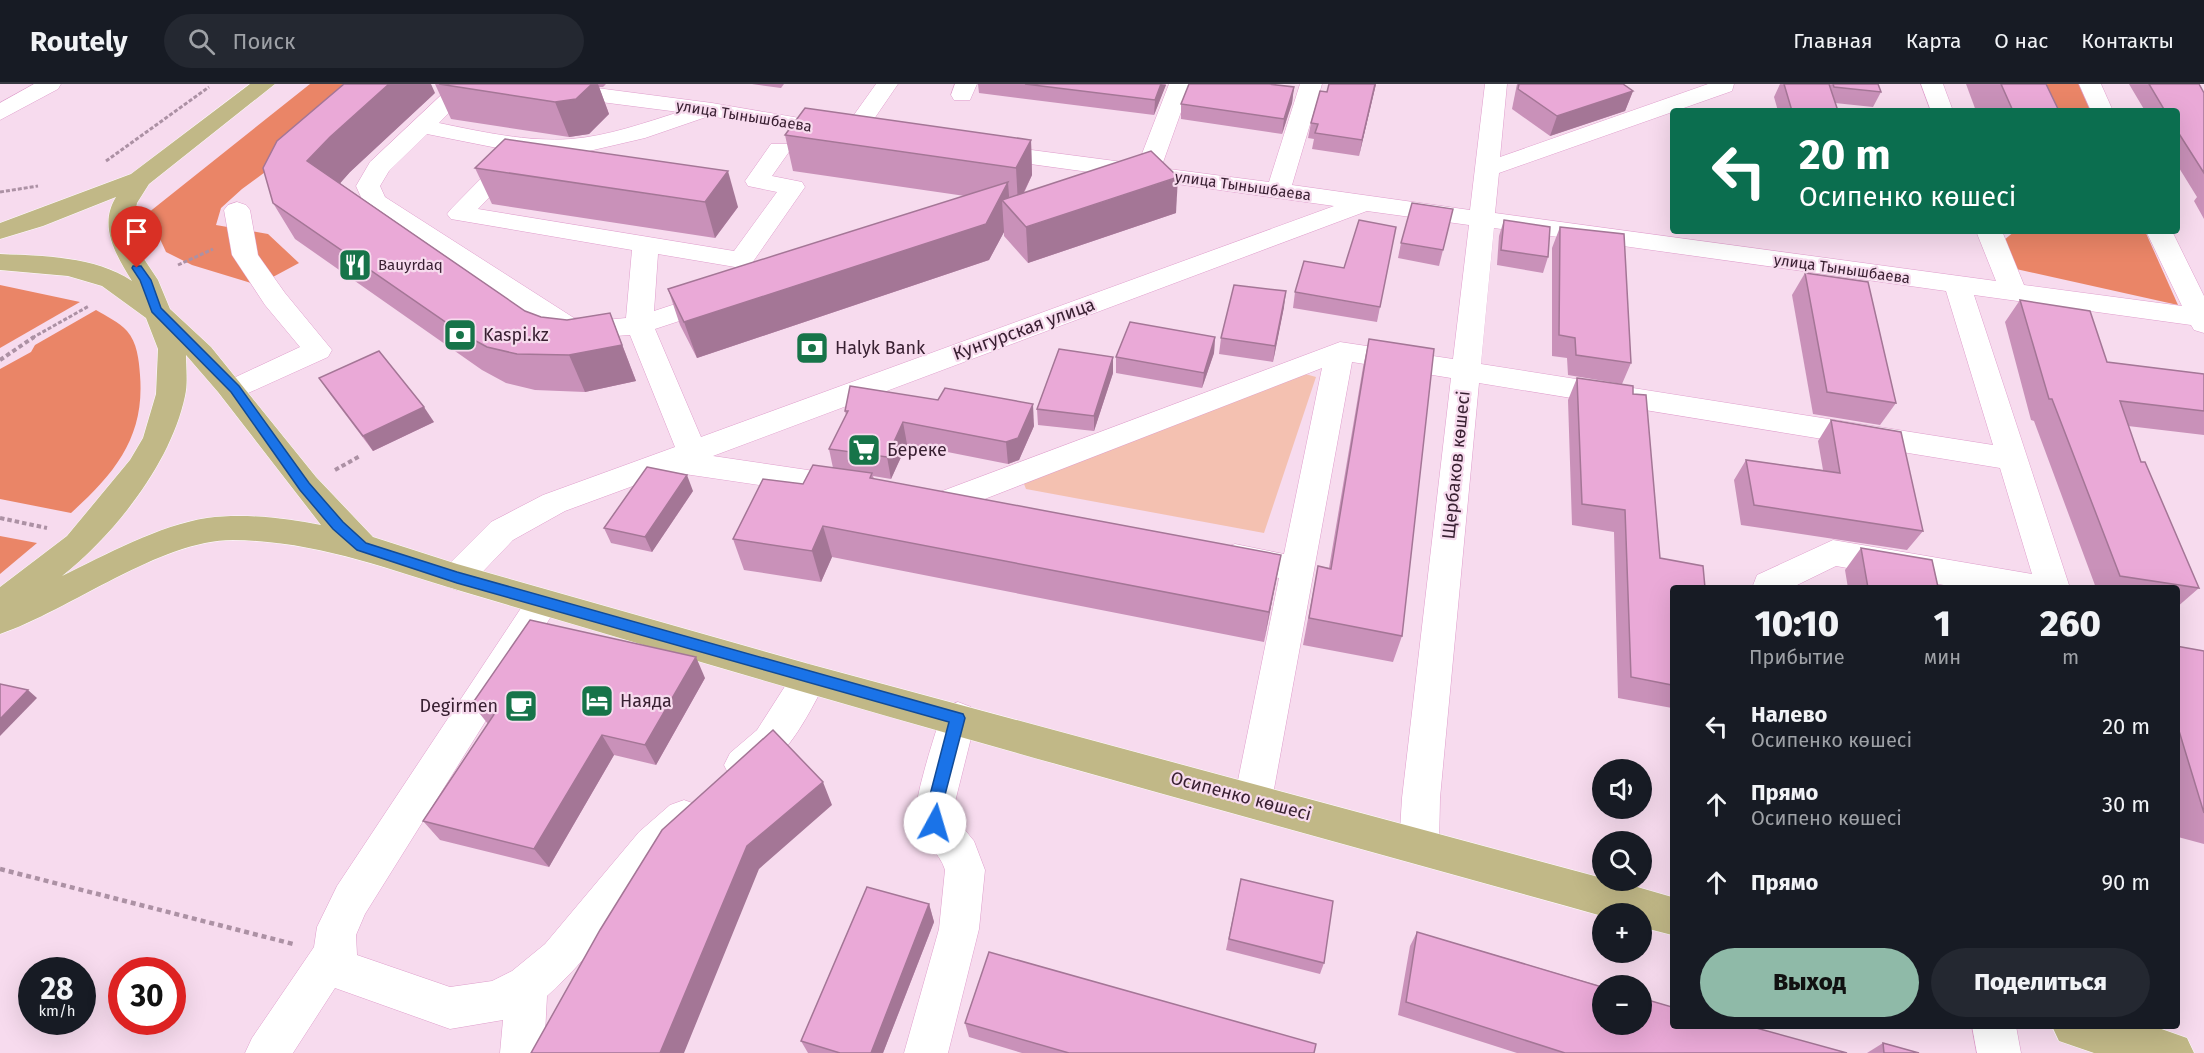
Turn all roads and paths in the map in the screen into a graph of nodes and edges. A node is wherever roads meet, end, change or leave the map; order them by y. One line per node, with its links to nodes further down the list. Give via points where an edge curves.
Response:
1 (50, 84): 16 (street)
2 (214, 84): 23 (path)
3 (264, 84): 26 (main road)
4 (466, 84): 17 (street)
5 (521, 84): 15 (street, улица Тынышбаева)
6 (887, 84): 18 (street)
7 (1180, 84): 25 (street)
8 (1311, 84): 29 (street)
9 (1496, 84): 24 (street, Щербаков көшесі)
10 (1723, 84): 24 (street)
11 (1932, 84): 13 (street)
12 (2090, 84): 14 (street)
13 (1941, 108)
14 (2101, 108)
15 (712, 110): 18 (street, улица Тынышбаева); 20 (street, via 595,142 556,147)
16 (0, 113)
17 (421, 126): 20 (street); 45 (street, via 372,177 368,186 374,201 566,326 598,330)
18 (853, 133): 19 (street, улица Тынышбаева)
19 (877, 136)
20 (528, 145): 37 (street, via 460,214)
21 (959, 147): 25 (street, улица Тынышбаева)
22 (779, 149): 37 (street, via 757,181 793,187 741,260)
23 (101, 164)
24 (1488, 169): 33 (street, Щербаков көшесі)
25 (1148, 173): 28 (street); 29 (street, улица Тынышбаева)
26 (141, 179): 34 (main road); 43 (main road, via 125,203 120,225 129,256 145,280)
27 (47, 184): 30 (path)
28 (1092, 191)
29 (1278, 191): 31 (street, улица Тынышбаева)
30 (0, 192)
31 (1365, 203): 33 (street, Кунгурская улица); 51 (street, Кунгурская улица)
32 (237, 210): 49 (street, via 245,255 275,299 318,350)
33 (1480, 220): 39 (street, улица Тынышбаева); 48 (street, Щербаков көшесі)
34 (0, 231)
35 (1990, 234): 40 (street)
36 (2160, 234): 44 (street)
37 (645, 244): 45 (street)
38 (0, 262): 43 (main road, via 52,266 108,278)
39 (1957, 284): 40 (street, улица Тынышбаева); 52 (street)
40 (2013, 291): 44 (street, улица Тынышбаева)
41 (741, 292): 45 (street)
42 (89, 306): 47 (path)
43 (156, 310): 49 (main road); 66 (main road, via 172,349 171,394 158,438 141,468 78,545)
44 (2203, 320)
45 (639, 324): 51 (street)
46 (1340, 351): 48 (street); 55 (street, via 936,500); 60 (street)
47 (0, 360)
48 (1466, 369): 52 (street); 71 (street, Щербаков көшесі)
49 (235, 389): 58 (main road, via 305,487)
50 (360, 456): 53 (path)
51 (681, 456): 54 (street); 61 (street, Кунгурская улица, via 520,519 488,542)
52 (2013, 459): 64 (street)
53 (335, 470)
54 (878, 491)
55 (1006, 513)
56 (0, 518): 57 (path)
57 (53, 529)
58 (362, 546): 61 (main road, Осипенко көшесі); 67 (main road, Осипенко көшесі, via 282,531 204,531 149,549)
59 (1204, 551): 60 (street)
60 (1298, 569): 70 (street)
61 (457, 577): 65 (main road, Осипенко көшесі)
62 (1769, 585): 63 (street, via 1833,553)
63 (2019, 585)
64 (2052, 585)
65 (543, 602): 68 (main road, Осипенко көшесі); 74 (street, via 351,900 335,932)
66 (0, 606)
67 (0, 620)
68 (809, 679): 69 (main road, Осипенко көшесі); 75 (street, via 770,741 653,844 560,958)
69 (958, 718): 70 (main road, Осипенко көшесі); 80 (street, via 933,814 935,823 960,854 965,870 959,929)
70 (1253, 800): 71 (main road, Осипенко көшесі)
71 (1419, 846): 73 (main road, Осипенко көшесі)
72 (0, 869): 74 (path)
73 (1670, 914)
74 (333, 955): 75 (street, via 343,971 450,1008 495,1002); 78 (street)
75 (527, 986): 79 (street)
76 (1995, 1029): 81 (street)
77 (2085, 1029): 82 (main road)
78 (267, 1053)
79 (522, 1053)
80 (926, 1053)
81 (1999, 1053)
82 (2172, 1053)

